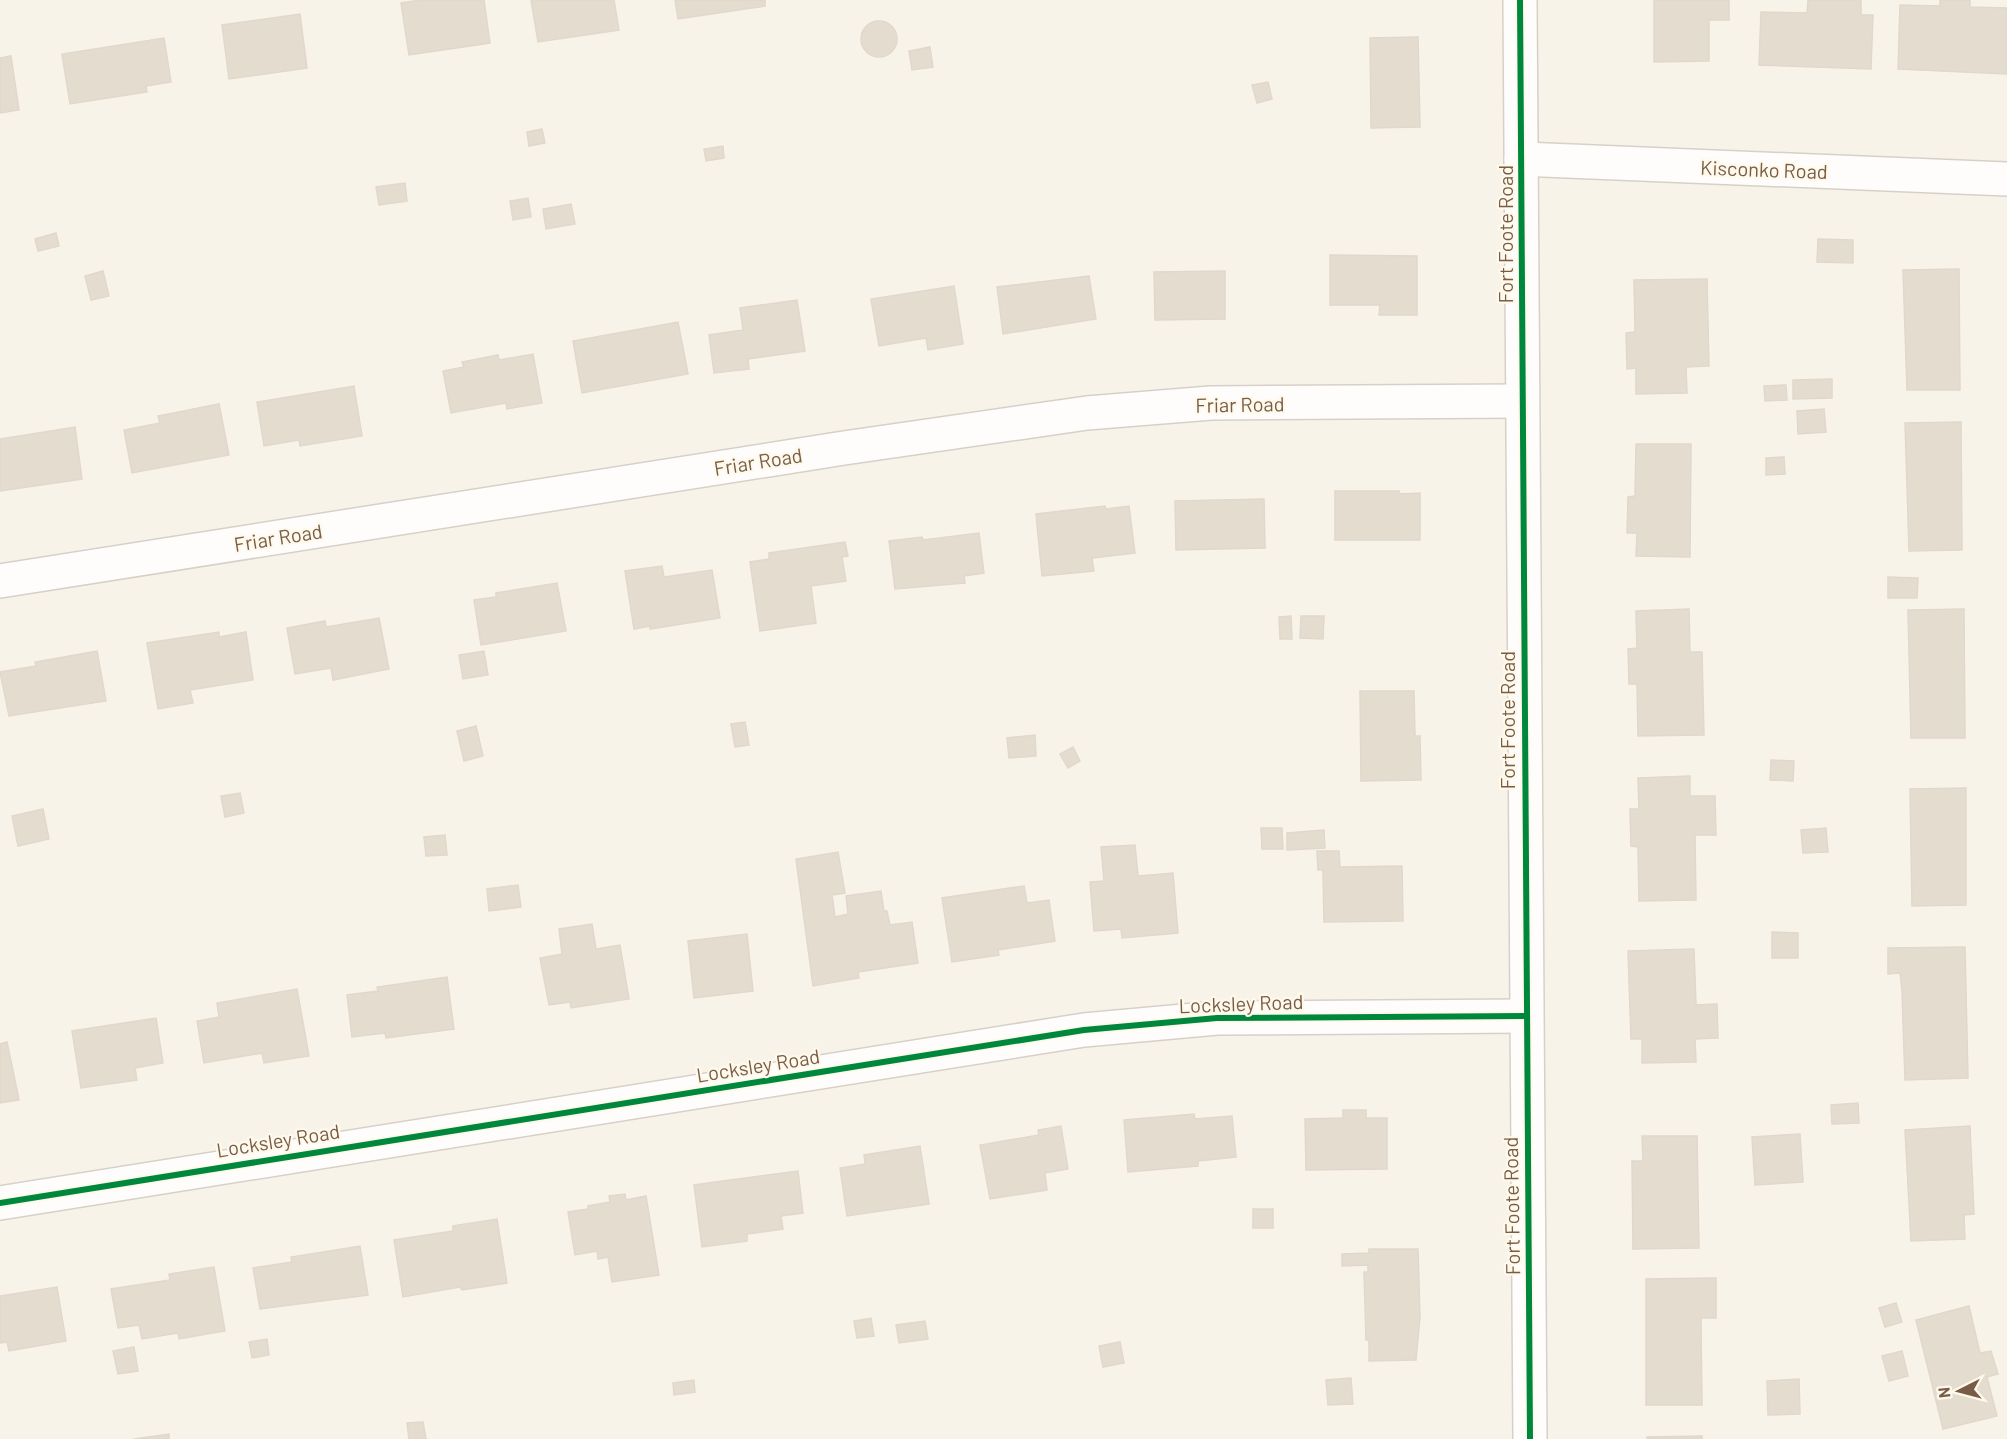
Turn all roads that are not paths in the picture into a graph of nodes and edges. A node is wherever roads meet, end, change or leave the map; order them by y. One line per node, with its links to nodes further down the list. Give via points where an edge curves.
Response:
1 (1520, 0): 2 (street, Fort Foote Road)
2 (1521, 159): 3 (street, Kisconko Road); 4 (street, Fort Foote Road)
3 (2007, 179)
4 (1521, 401): 5 (street, Friar Road, via 1211,403 1087,413); 6 (street, Fort Foote Road)
5 (0, 581)
6 (1526, 1016): 7 (street, Locksley Road, via 1217,1018 1084,1030); 8 (street, Fort Foote Road)
7 (0, 1203)
8 (1530, 1439)

